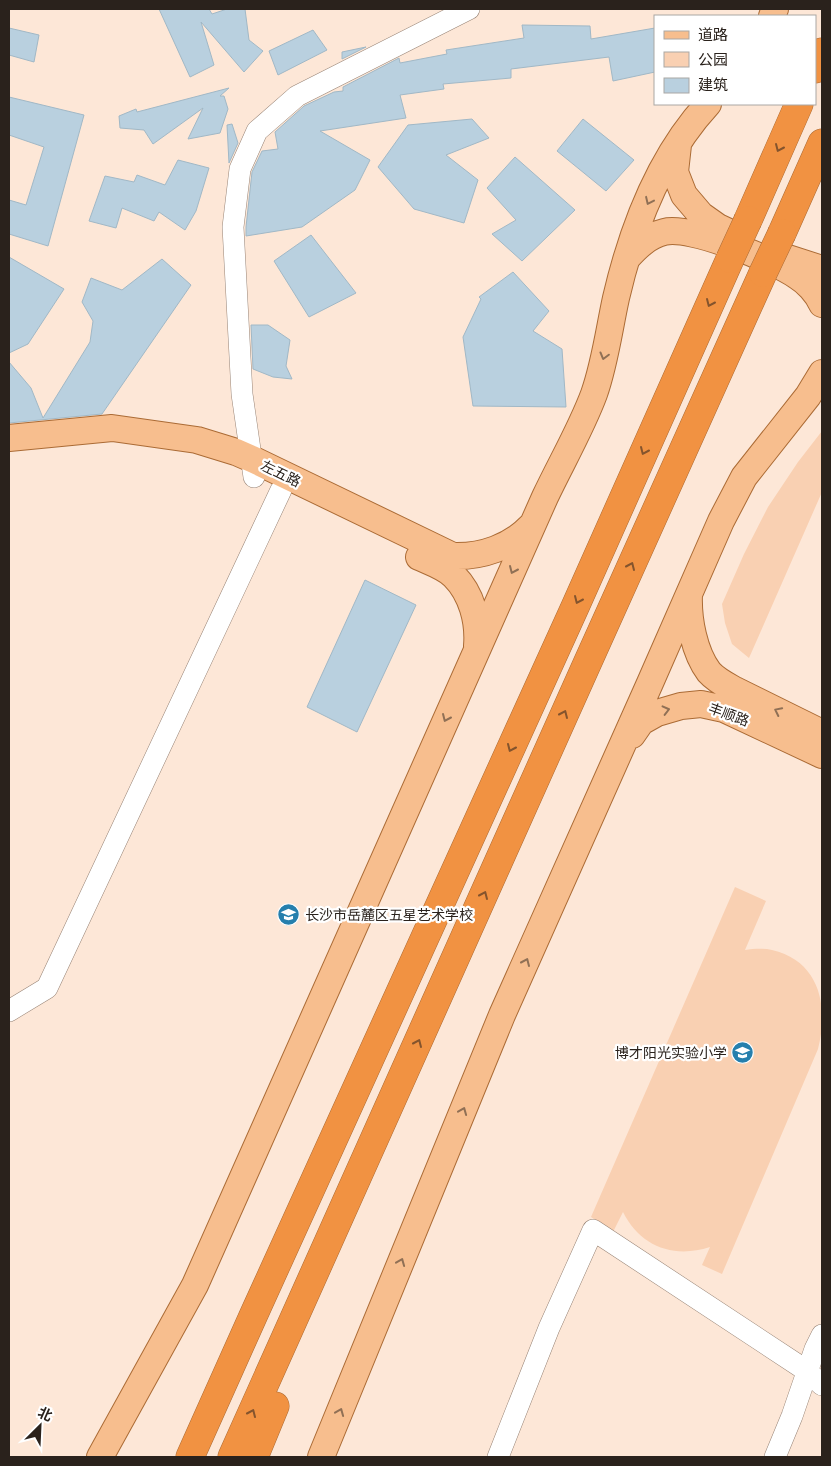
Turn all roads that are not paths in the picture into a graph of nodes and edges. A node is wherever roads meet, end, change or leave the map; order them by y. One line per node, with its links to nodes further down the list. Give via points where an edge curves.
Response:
1 (469, 9): 14 (street, via 297,96 257,131 240,169 233,227 242,394)
2 (822, 52): 3 (highway)
3 (816, 67)
4 (707, 105): 6 (main road)
5 (799, 105): 24 (highway, one-way to 24, bridge)
6 (678, 141): 8 (main road, one-way to 8, via 639,220); 9 (main road, via 675,172 684,195 701,215 718,227 786,258)
7 (822, 143): 23 (highway, one-way to 7, bridge)
8 (626, 260): 10 (main road, via 650,237 665,231 696,234 785,269 808,284); 16 (main road, one-way to 16, via 594,394)
9 (822, 269)
10 (822, 304)
11 (821, 373): 17 (main road, via 808,396 744,478)
12 (9, 438): 14 (main road, 左五路, via 112,428 197,440 236,452)
13 (9, 452): 14 (main road, 左五路, via 80,445 128,446)
14 (253, 468): 15 (main road, 左五路); 16 (main road, 左五路, via 453,556 502,547 524,534)
15 (282, 490): 18 (main road, 左五路, via 454,576 466,593 475,615 478,632); 22 (street, via 47,988)
16 (533, 523): 18 (main road, one-way to 18)
17 (689, 591): 19 (main road, one-way to 17, via 722,683 709,672 694,638); 20 (main road)
18 (476, 652): 28 (main road, one-way to 28, via 195,1285)
19 (822, 733)
20 (619, 754): 21 (main road, 丰顺路, one-way to 21, via 641,722 657,712 701,704 724,709); 33 (main road, one-way to 20, via 502,1016)
21 (822, 756)
22 (9, 1011)
23 (398, 1088): 31 (highway, one-way to 23); 32 (highway, via 367,1178)
24 (254, 1314): 29 (highway); 30 (highway)
25 (822, 1334): 26 (street)
26 (807, 1370): 27 (street); 34 (street, via 593,1230 549,1328); 35 (street)
27 (822, 1385)
28 (100, 1457)
29 (179, 1457)
30 (190, 1457)
31 (232, 1457)
32 (254, 1457)
33 (321, 1457)
34 (498, 1457)
35 (775, 1457)

